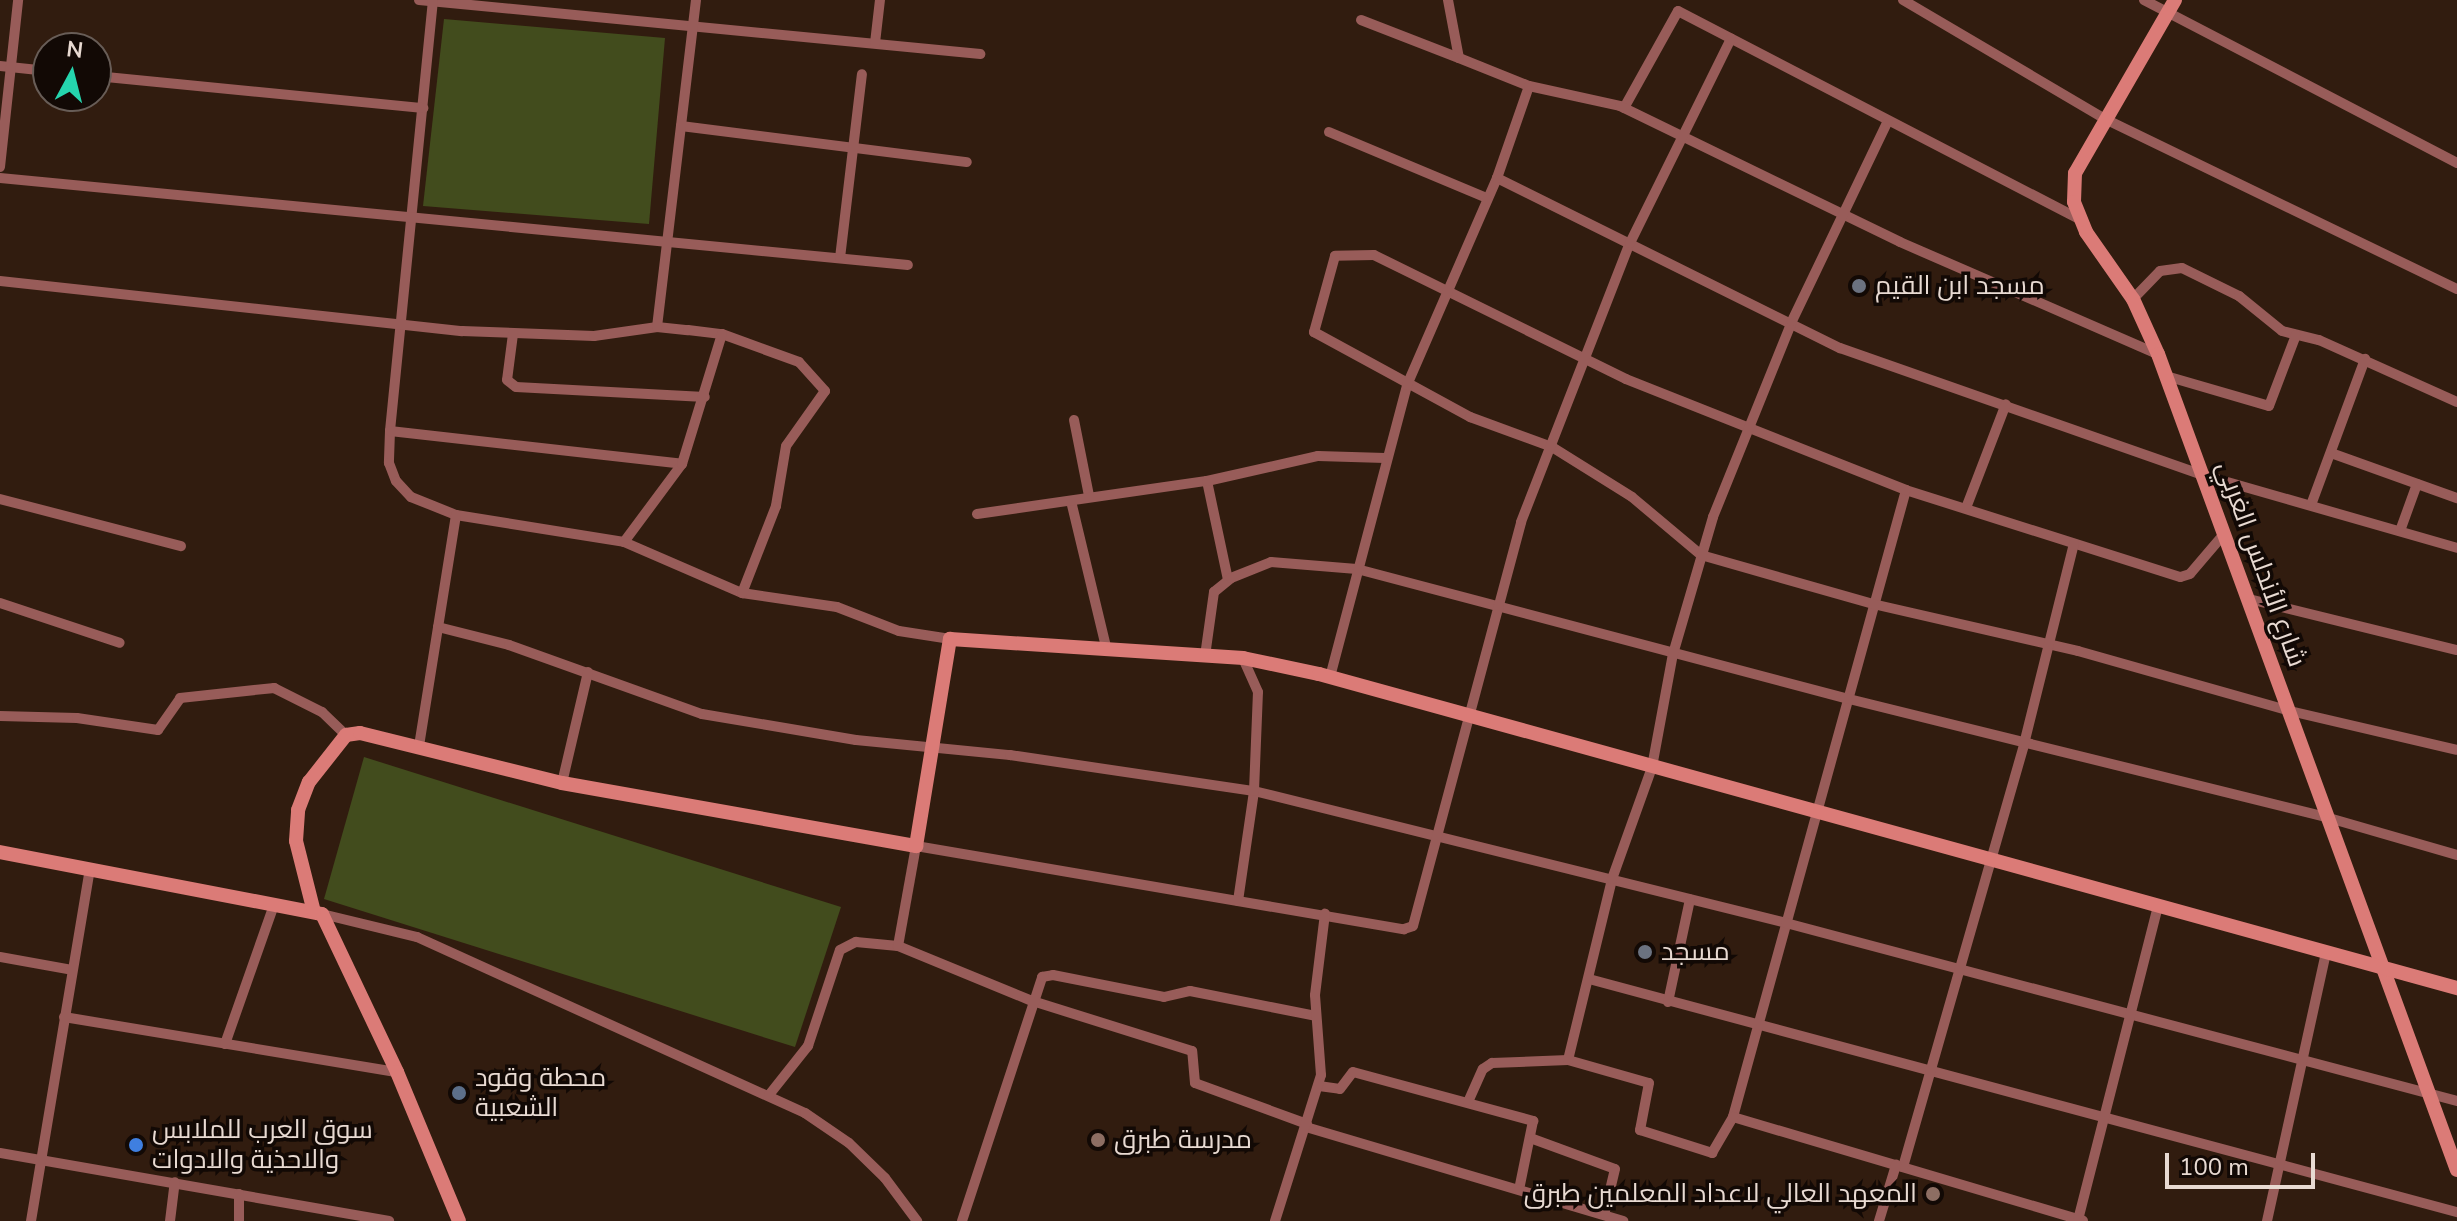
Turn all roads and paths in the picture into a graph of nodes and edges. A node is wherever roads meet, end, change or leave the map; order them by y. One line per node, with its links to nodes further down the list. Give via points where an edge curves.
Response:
1 (18, 0): 19 (street)
2 (419, 0): 9 (street)
3 (696, 0): 13 (street)
4 (880, 0): 15 (street)
5 (1448, 0): 17 (street)
6 (1683, 0): 11 (street)
7 (1903, 0): 26 (street)
8 (2144, 0): 10 (street)
9 (433, 1): 13 (street); 24 (street)
10 (2171, 6): 26 (street, شارع الأندلس الغربي); 33 (street)
11 (1678, 11): 14 (street); 25 (street)
12 (1361, 20): 17 (street)
13 (692, 27): 15 (street); 28 (street)
14 (1731, 39): 27 (street); 30 (street)
15 (875, 43): 16 (street)
16 (980, 54)
17 (1459, 58): 23 (street)
18 (0, 66): 19 (street)
19 (13, 67): 20 (street); 34 (street)
20 (32, 69)
21 (862, 74): 31 (street)
22 (112, 78): 24 (street)
23 (1529, 86): 25 (street); 36 (street)
24 (423, 108): 39 (street)
25 (1624, 108): 30 (street)
26 (2103, 118): 40 (street, شارع الأندلس الغربي, via 2075,173); 46 (street)
27 (1888, 121): 38 (street); 40 (street)
28 (681, 126): 31 (street); 41 (street)
29 (1329, 132): 37 (street)
30 (1681, 137): 38 (street); 42 (street)
31 (853, 148): 32 (street); 43 (street)
32 (967, 162)
33 (2457, 163)
34 (0, 167)
35 (0, 178): 39 (street)
36 (1497, 178): 37 (street); 42 (street)
37 (1487, 198): 47 (street)
38 (1841, 212): 49 (street); 55 (street)
39 (411, 215): 41 (street); 50 (street)
40 (2079, 219): 48 (street, شارع الأندلس الغربي)
41 (666, 239): 43 (street); 51 (street)
42 (1630, 243): 49 (street); 57 (street)
43 (840, 258): 44 (street)
44 (908, 265)
45 (0, 281): 50 (street)
46 (2457, 289)
47 (1447, 290): 57 (street); 59 (street); 59 (street, via 1374,255 1335,256 1314,334)
48 (2133, 299): 54 (street, via 2160,271 2182,268 2239,296 2282,331); 55 (street, شارع الأندلس الغربي)
49 (1792, 321): 62 (street, via 1840,348); 64 (street)
50 (404, 325): 52 (street); 65 (street)
51 (657, 327): 52 (street, via 594,336); 53 (street)
52 (513, 334): 60 (street, via 507,380 516,387)
53 (722, 334): 60 (street); 91 (street, via 799,362 825,391 786,446 776,506)
54 (2296, 335): 56 (street); 58 (street, via 2269,406)
55 (2158, 354): 58 (street, شارع الأندلس الغربي)
56 (2365, 359): 61 (street); 67 (street)
57 (1587, 361): 64 (street); 66 (street)
58 (2166, 376): 70 (street, شارع الأندلس الغربي)
59 (1407, 385): 66 (street, via 1478,420); 68 (street)
60 (705, 397): 69 (street)
61 (2457, 402)
62 (2006, 404): 70 (street); 79 (street)
63 (1074, 420): 74 (street)
64 (1745, 430): 73 (street); 88 (street)
65 (390, 431): 69 (street); 81 (street, via 389,463 396,481 411,497)
66 (1552, 447): 88 (street, via 1641,504); 94 (street, via 1521,522)
67 (2331, 453): 72 (street); 78 (street)
68 (1385, 458): 71 (street, via 1318,456); 89 (street)
69 (682, 464): 84 (street)
70 (2203, 475): 78 (street); 83 (street, شارع الأندلس الغربي)
71 (1207, 481): 74 (street); 90 (street)
72 (2417, 484): 75 (street); 82 (street)
73 (1906, 490): 79 (street); 95 (street)
74 (1089, 496): 77 (street)
75 (2457, 498)
76 (0, 499): 86 (street)
77 (1071, 501): 80 (street); 101 (street)
78 (2311, 505): 82 (street)
79 (1966, 508): 85 (street)
80 (977, 514)
81 (456, 515): 84 (street); 96 (street)
82 (2400, 531): 87 (street)
83 (2224, 534): 85 (street, via 2190,574 2180,577); 92 (street, شارع الأندلس الغربي)
84 (624, 542): 91 (street)
85 (2074, 544): 99 (street)
86 (181, 546)
87 (2457, 548)
88 (1701, 555): 95 (street); 102 (street)
89 (1357, 569): 90 (street, via 1271,562); 94 (street); 106 (street)
90 (1228, 580): 103 (street, via 1214,592)
91 (742, 593): 97 (street, via 837,607 899,631)
92 (2249, 599): 100 (street); 108 (street, شارع الأندلس الغربي)
93 (0, 603): 98 (street)
94 (1498, 603): 102 (street); 109 (street)
95 (1873, 604): 99 (street); 107 (street)
96 (438, 627): 105 (street); 113 (street)
97 (950, 639): 101 (street); 114 (street)
98 (120, 643)
99 (2048, 644): 108 (street); 112 (street)
100 (2457, 650)
101 (1107, 651): 103 (street)
102 (1673, 654): 107 (street); 116 (street)
103 (1205, 656): 104 (street)
104 (1243, 658): 106 (street); 118 (street, via 1258,692)
105 (588, 672): 114 (street, via 702,714 856,740); 117 (street)
106 (1330, 677): 109 (street)
107 (1845, 698): 112 (street); 119 (street)
108 (2290, 711): 115 (street); 120 (street, شارع الأندلس الغربي)
109 (1470, 715): 116 (street); 121 (street)
110 (0, 716): 111 (street, via 77,718 158,730 180,698 274,688 322,712)
111 (346, 735): 113 (street, via 387,737); 132 (street, via 309,782 298,810 296,841)
112 (2024, 744): 120 (street); 125 (street)
113 (419, 746): 117 (street)
114 (933, 746): 118 (street); 122 (street)
115 (2457, 750)
116 (1652, 767): 119 (street); 127 (street)
117 (562, 783): 122 (street)
118 (1254, 791): 121 (street); 129 (street)
119 (1813, 813): 125 (street); 134 (street)
120 (2329, 818): 124 (street); 139 (street, شارع الأندلس الغربي)
121 (1440, 838): 127 (street); 133 (street, via 1413,926 1404,929)
122 (916, 846): 129 (street); 135 (street)
123 (0, 852): 126 (street)
124 (2457, 855)
125 (1990, 861): 131 (street); 140 (street)
126 (90, 870): 130 (street); 138 (street)
127 (1612, 879): 128 (street); 141 (street)
128 (1690, 899): 134 (street); 144 (street)
129 (1238, 901): 133 (street)
130 (274, 905): 132 (street); 149 (street)
131 (2158, 906): 136 (street); 145 (street)
132 (318, 913): 153 (street); 156 (street, via 417,937)
133 (1325, 914): 146 (street)
134 (1786, 923): 140 (street); 148 (street)
135 (898, 946): 143 (street); 156 (street, via 856,942 840,950 808,1046)
136 (2326, 953): 139 (street); 151 (street)
137 (0, 957): 138 (street)
138 (72, 970): 147 (street)
139 (2385, 970): 142 (street); 155 (street, شارع الأندلس الغربي)
140 (1959, 971): 145 (street); 152 (street)
141 (1589, 979): 144 (street); 150 (street)
142 (2457, 988)
143 (1032, 1001): 146 (street, via 1047,974 1164,997 1190,991); 161 (street, via 1192,1051 1195,1083); 180 (street)
144 (1668, 1002): 148 (street)
145 (2133, 1014): 151 (street); 159 (street)
146 (1316, 1016): 154 (street)
147 (64, 1017): 149 (street); 164 (street)
148 (1761, 1027): 152 (street); 160 (street)
149 (225, 1044): 153 (street)
150 (1568, 1060): 158 (street, via 1492,1063 1483,1069); 160 (street, via 1648,1082 1640,1130 1712,1153)
151 (2301, 1060): 155 (street); 166 (street)
152 (1930, 1071): 159 (street); 165 (street)
153 (397, 1072): 178 (street)
154 (1319, 1086): 158 (street, via 1340,1089 1353,1072); 161 (street)
155 (2429, 1093): 157 (street); 167 (street, شارع الأندلس الغربي)
156 (769, 1095): 179 (street, via 849,1143 885,1178)
157 (2457, 1101)
158 (1468, 1102): 162 (street, via 1533,1121)
159 (2107, 1116): 166 (street); 173 (street)
160 (1733, 1117): 165 (street)
161 (1307, 1125): 169 (street); 181 (street)
162 (1533, 1139): 169 (street); 172 (street, via 1615,1169)
163 (0, 1153): 164 (street)
164 (39, 1159): 168 (street); 174 (street)
165 (1900, 1166): 173 (street); 183 (street)
166 (2278, 1166): 171 (street); 184 (street)
167 (2457, 1170)
168 (175, 1182): 170 (street); 175 (street)
169 (1519, 1190): 172 (street)
170 (239, 1194): 176 (street); 177 (street)
171 (2457, 1212)
172 (1604, 1215): 182 (street)
173 (2080, 1220)
174 (31, 1221)
175 (170, 1221)
176 (239, 1221)
177 (389, 1221)
178 (459, 1221)
179 (917, 1221)
180 (962, 1221)
181 (1275, 1221)
182 (1623, 1221)
183 (1879, 1221)
184 (2267, 1221)

